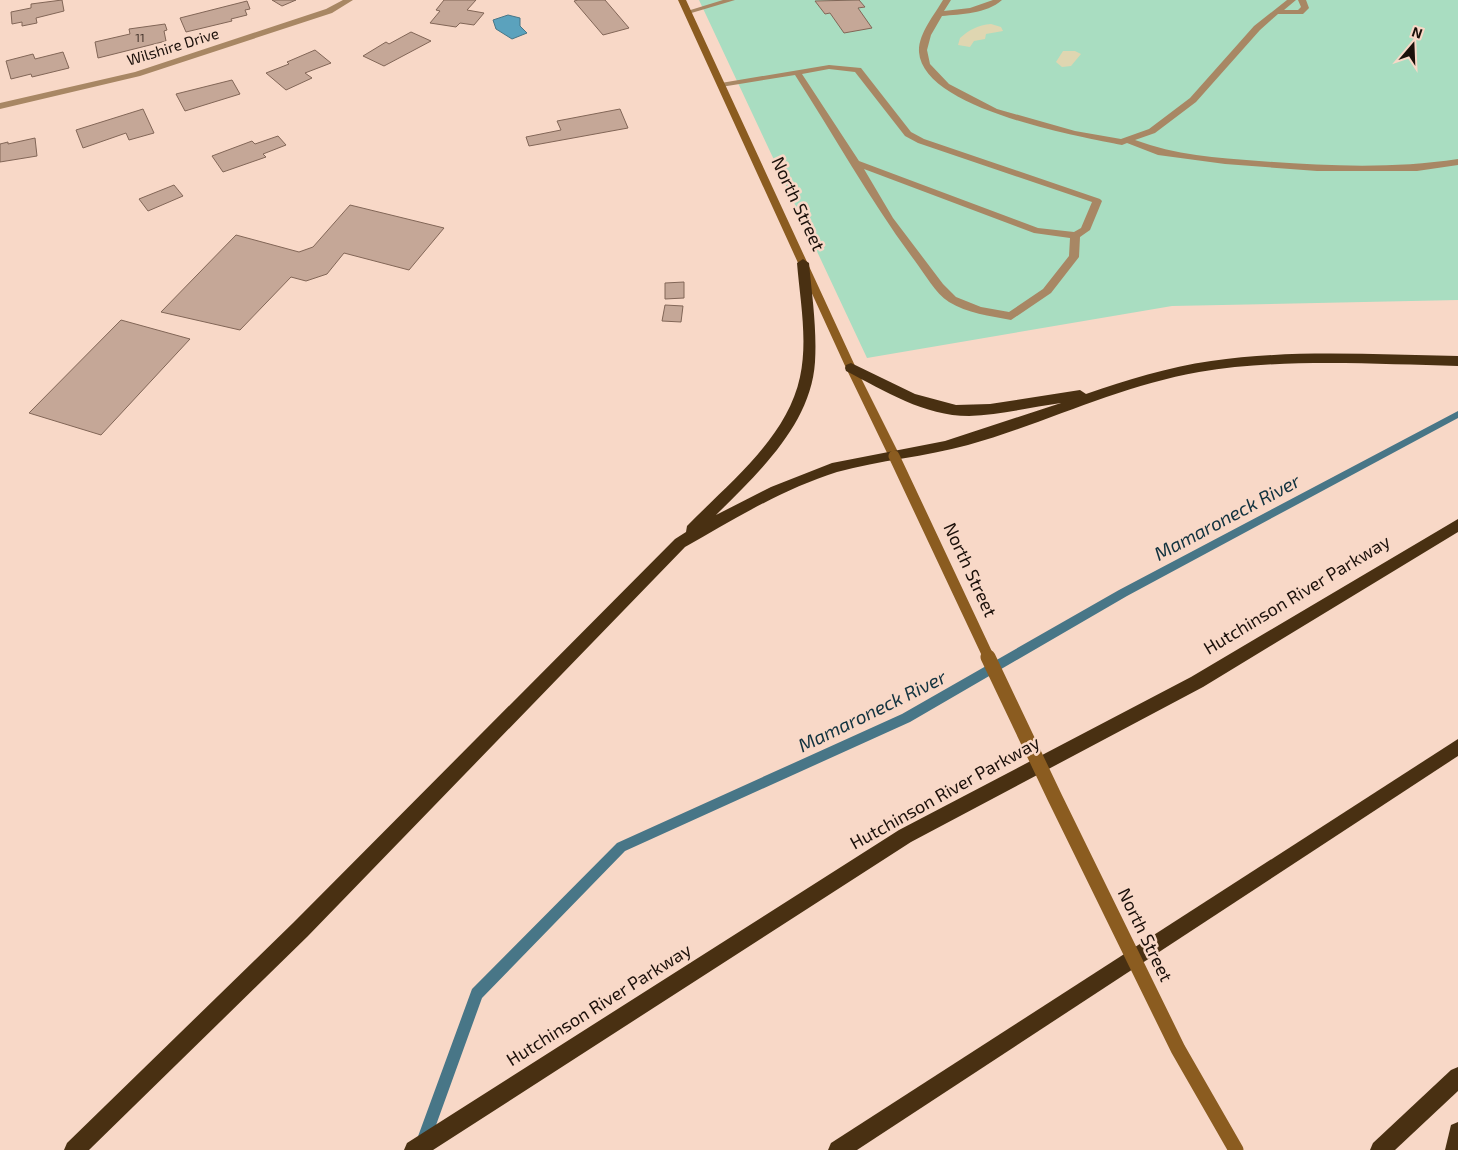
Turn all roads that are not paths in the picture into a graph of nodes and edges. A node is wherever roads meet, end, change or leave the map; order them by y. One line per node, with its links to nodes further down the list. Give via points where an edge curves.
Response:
1 (349, 0): 13 (street, Wilshire Drive, via 330,11 137,74)
2 (682, 0): 8 (main road, North Street)
3 (731, 0): 8 (street)
4 (947, 0): 10 (street)
5 (998, 0): 10 (street, via 982,8)
6 (1292, 0): 9 (street)
7 (1302, 0): 9 (street, via 1305,8 1300,12)
8 (688, 12): 12 (main road, North Street)
9 (1276, 12): 14 (street, via 1257,28 1193,100 1152,132)
10 (940, 14): 14 (street, via 927,35 923,50 926,65 946,86 994,111 1074,133 1122,142)
11 (797, 72): 12 (street); 16 (street); 17 (street, via 829,67 858,70 908,134 920,141 1097,201 1085,230)
12 (721, 85): 18 (main road, North Street)
13 (0, 106)
14 (1127, 140): 15 (street, via 1158,152 1317,168 1417,168)
15 (1458, 162)
16 (856, 163): 17 (street, via 1037,231); 17 (street, via 889,219 939,286 952,299 979,310 1011,316 1047,291 1074,257)
17 (1075, 234)
18 (803, 262): 20 (main road, North Street); 24 (highway, via 809,359 798,408 776,440)
19 (1458, 361): 21 (highway, via 1331,360 1220,364 1151,378)
20 (851, 368): 21 (highway, via 916,400 963,411 995,410); 22 (main road, North Street)
21 (1111, 391): 22 (highway, via 945,446)
22 (894, 456): 24 (highway, via 840,467 792,484 761,497); 31 (main road, North Street, bridge, via 1169,1031)
23 (1458, 525): 29 (highway, Hutchinson River Parkway, via 1197,682 906,836)
24 (680, 542): 28 (highway, via 301,929)
25 (1458, 748): 30 (highway)
26 (1458, 1077): 32 (highway)
27 (1458, 1132): 33 (highway)
28 (74, 1150)
29 (414, 1150)
30 (838, 1150)
31 (1236, 1150)
32 (1380, 1150)
33 (1455, 1150)

